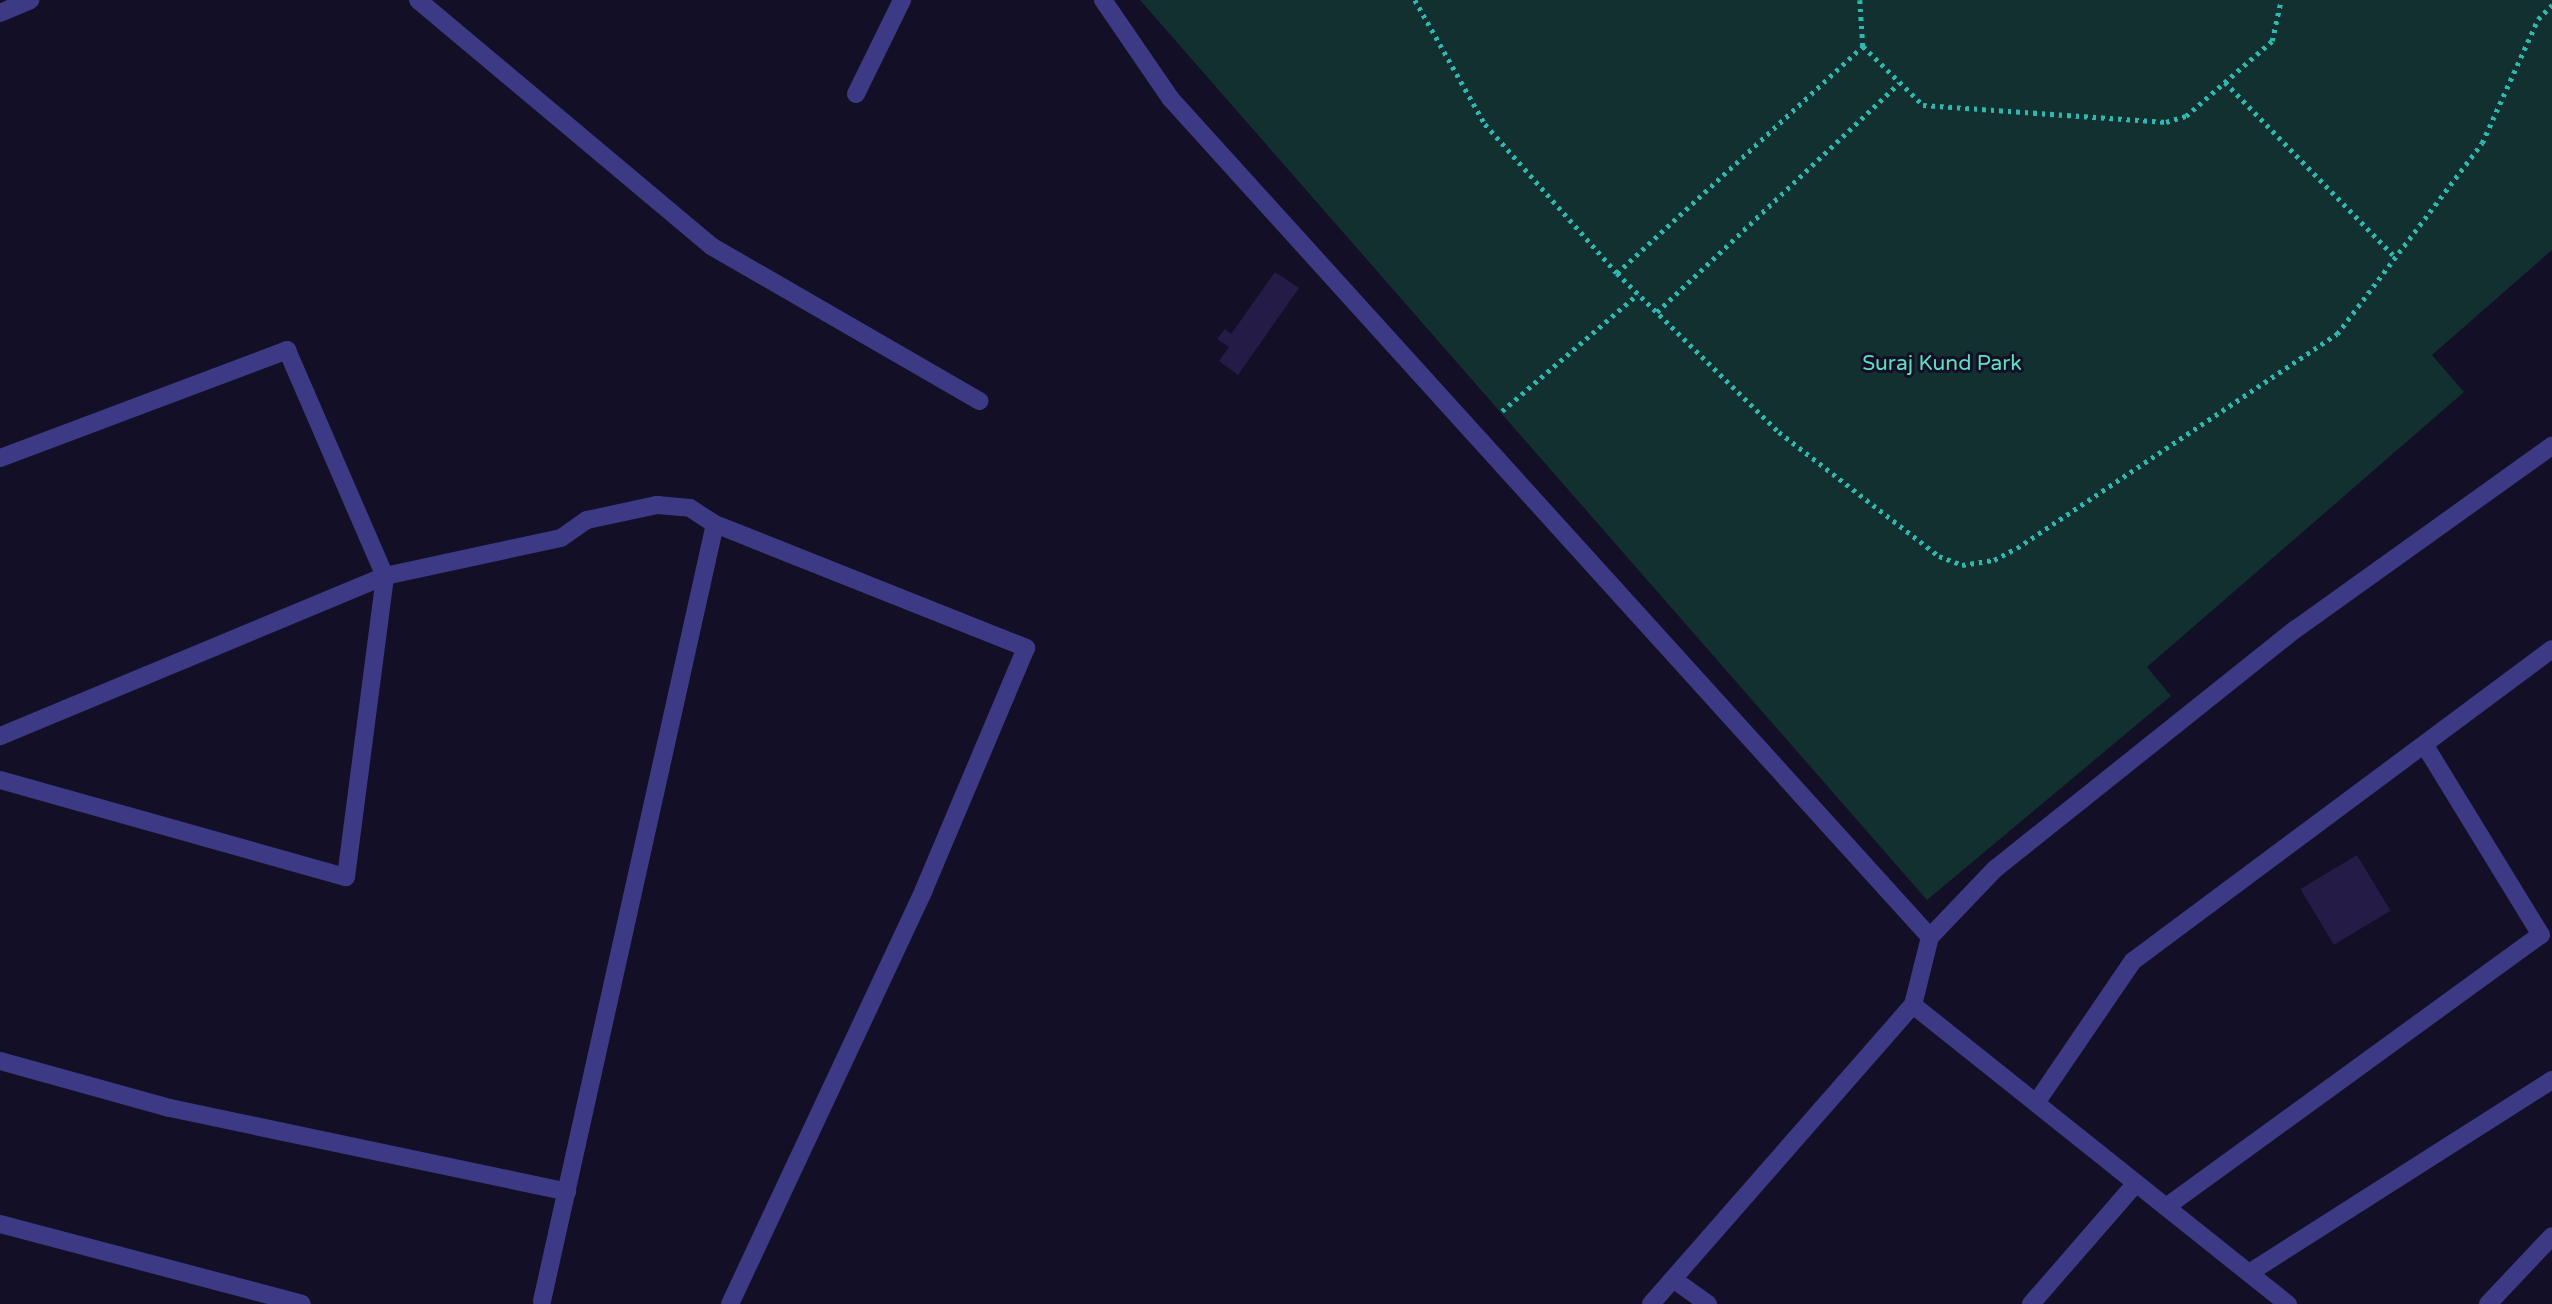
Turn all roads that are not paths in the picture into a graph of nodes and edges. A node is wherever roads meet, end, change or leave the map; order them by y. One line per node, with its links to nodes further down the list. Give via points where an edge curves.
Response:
1 (30, 0): 5 (street)
2 (418, 0): 7 (street, via 711,246)
3 (902, 0): 6 (street)
4 (1103, 0): 16 (street, via 1170,98)
5 (0, 13)
6 (856, 94)
7 (980, 401)
8 (2552, 446): 16 (street, via 2296,629 1995,869)
9 (0, 458): 11 (street, via 287,350)
10 (715, 524): 11 (street, via 690,508 657,505 587,520 561,538); 22 (street); 31 (street, via 1026,648 924,890)
11 (385, 576): 13 (street); 15 (street, via 346,877)
12 (2552, 649): 14 (street)
13 (0, 737)
14 (2425, 746): 20 (street, via 2133,961); 23 (street, via 2541,935)
15 (0, 780)
16 (1930, 937): 17 (street)
17 (1913, 1005): 20 (street); 27 (street)
18 (0, 1061): 22 (street, via 170,1108)
19 (2552, 1080): 26 (street)
20 (2036, 1103): 21 (street)
21 (2136, 1183): 23 (street); 34 (street)
22 (567, 1192): 28 (street)
23 (2166, 1207): 26 (street)
24 (0, 1224): 30 (street)
25 (2552, 1236): 35 (street)
26 (2249, 1273): 29 (street)
27 (1674, 1279): 32 (street); 33 (street)
28 (542, 1301)
29 (2284, 1303)
30 (302, 1304)
31 (730, 1304)
32 (1651, 1304)
33 (1707, 1304)
34 (2031, 1304)
35 (2488, 1304)

